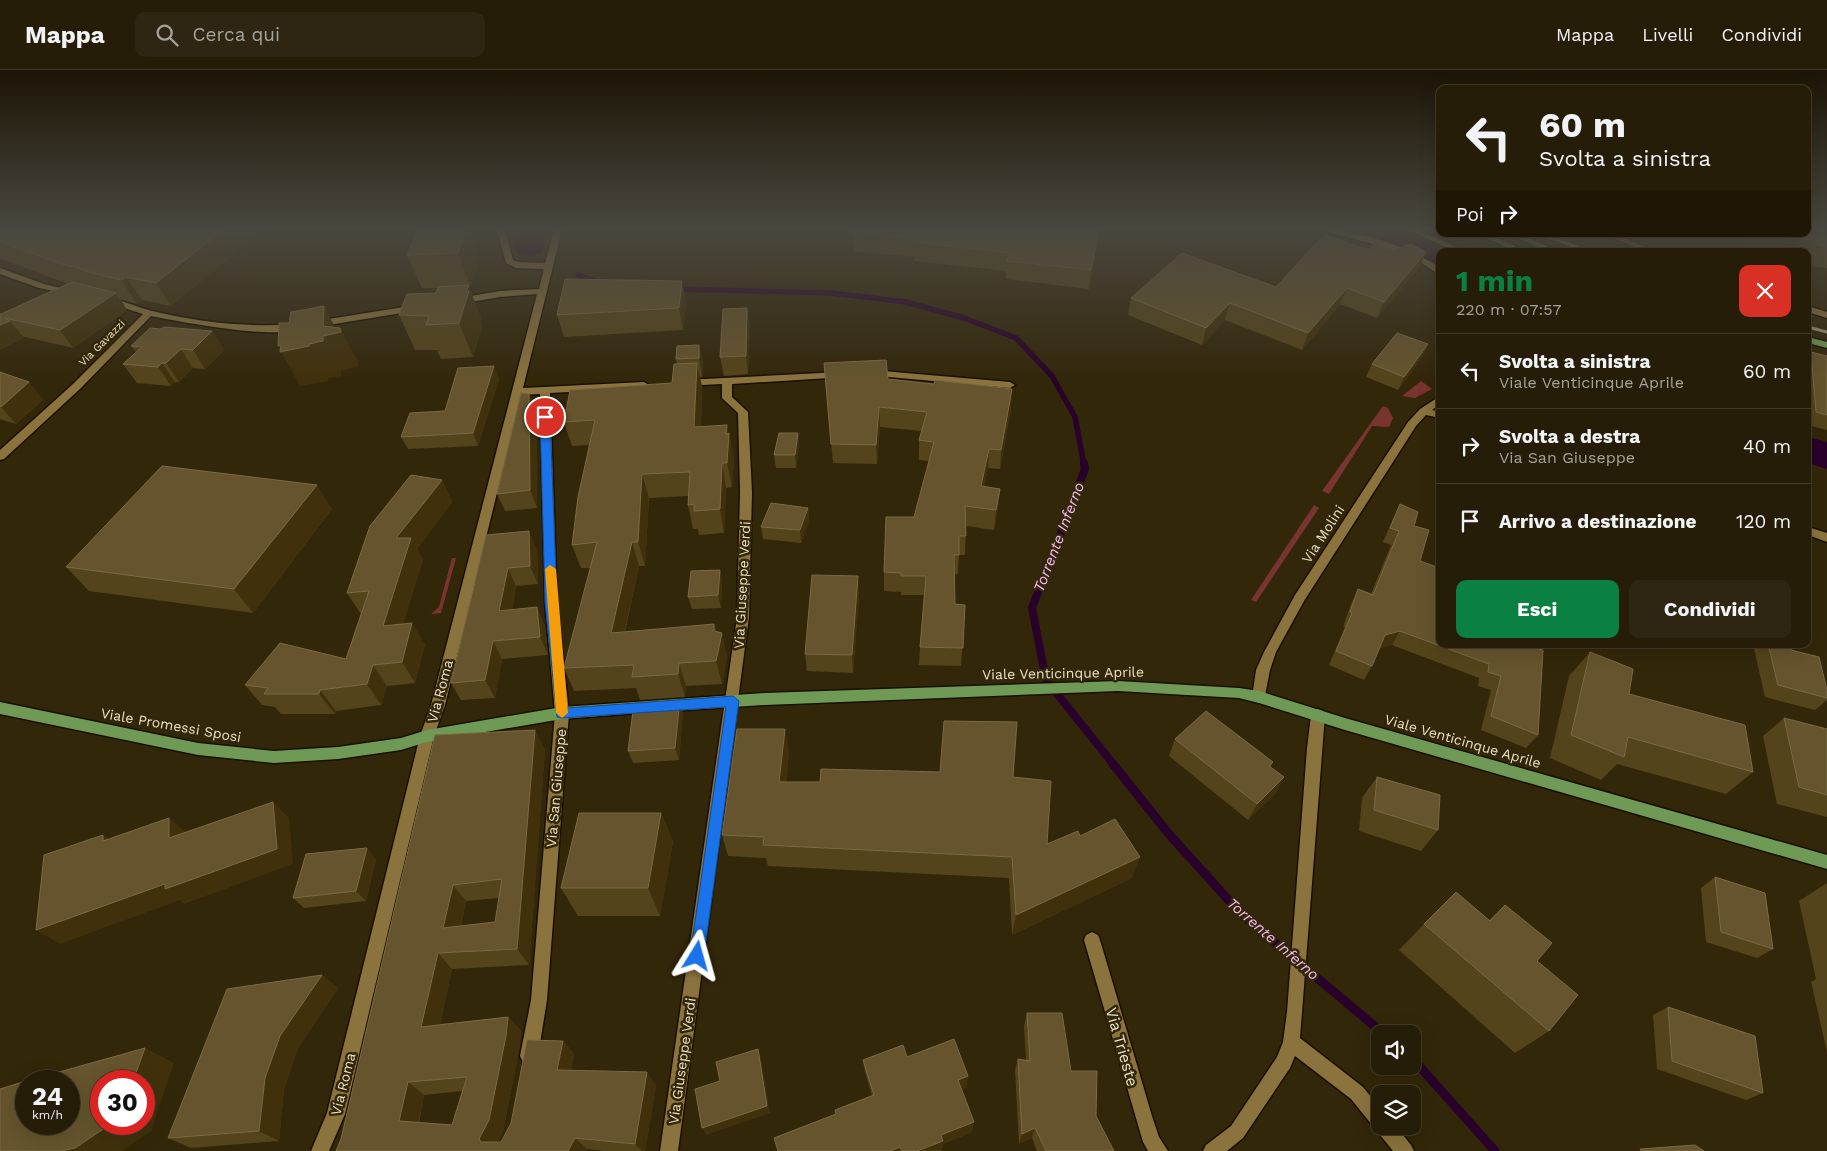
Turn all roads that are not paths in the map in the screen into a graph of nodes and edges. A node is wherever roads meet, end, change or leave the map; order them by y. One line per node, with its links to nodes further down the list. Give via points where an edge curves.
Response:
1 (26, 280): 4 (street)
2 (546, 280): 3 (street, Via Roma)
3 (543, 291): 6 (street); 18 (street, Via Roma)
4 (82, 294)
5 (102, 298): 9 (street)
6 (445, 303)
7 (428, 306): 9 (street, via 276,329)
8 (1811, 310): 10 (street)
9 (149, 314): 22 (street, Via Gavazzi)
10 (1827, 315)
11 (1811, 341): 12 (main road)
12 (1827, 345)
13 (727, 381): 14 (street); 16 (street, via 854,374); 26 (street, Via Giuseppe Verdi, via 728,398 743,412 746,492 743,617)
14 (670, 384)
15 (650, 385): 17 (street)
16 (1010, 386)
17 (545, 391): 18 (street); 28 (street, Via San Giuseppe, via 551,602)
18 (517, 392): 30 (street, Via Roma)
19 (1436, 402): 20 (street, Via Molini)
20 (1424, 411): 21 (street); 25 (street, Via Molini, via 1412,424 1299,598 1267,661)
21 (1436, 414)
22 (0, 456)
23 (1811, 532): 24 (street)
24 (1827, 538)
25 (1259, 697): 26 (main road, Viale Venticinque Aprile, via 1240,693 1118,686); 29 (main road, Viale Venticinque Aprile)
26 (733, 701): 28 (main road, Viale Venticinque Aprile); 38 (street, Via Giuseppe Verdi)
27 (0, 708): 30 (main road, Viale Promessi Sposi, via 198,749 274,757 338,753 401,744)
28 (562, 713): 30 (main road, Viale Venticinque Aprile); 34 (street, Via San Giuseppe, via 539,1000)
29 (1318, 715): 31 (main road, Viale Venticinque Aprile); 33 (street, via 1296,1012)
30 (428, 736): 37 (street, Via Roma, via 336,1114)
31 (1827, 862)
32 (1092, 940): 39 (street, Via Trieste, via 1143,1116 1152,1142)
33 (1291, 1042): 35 (street, via 1357,1093); 40 (street, via 1284,1062 1237,1132)
34 (527, 1067)
35 (1371, 1111)
36 (1392, 1135): 41 (street)
37 (320, 1151)
38 (669, 1151)
39 (1159, 1151)
40 (1212, 1151)
41 (1405, 1151)

